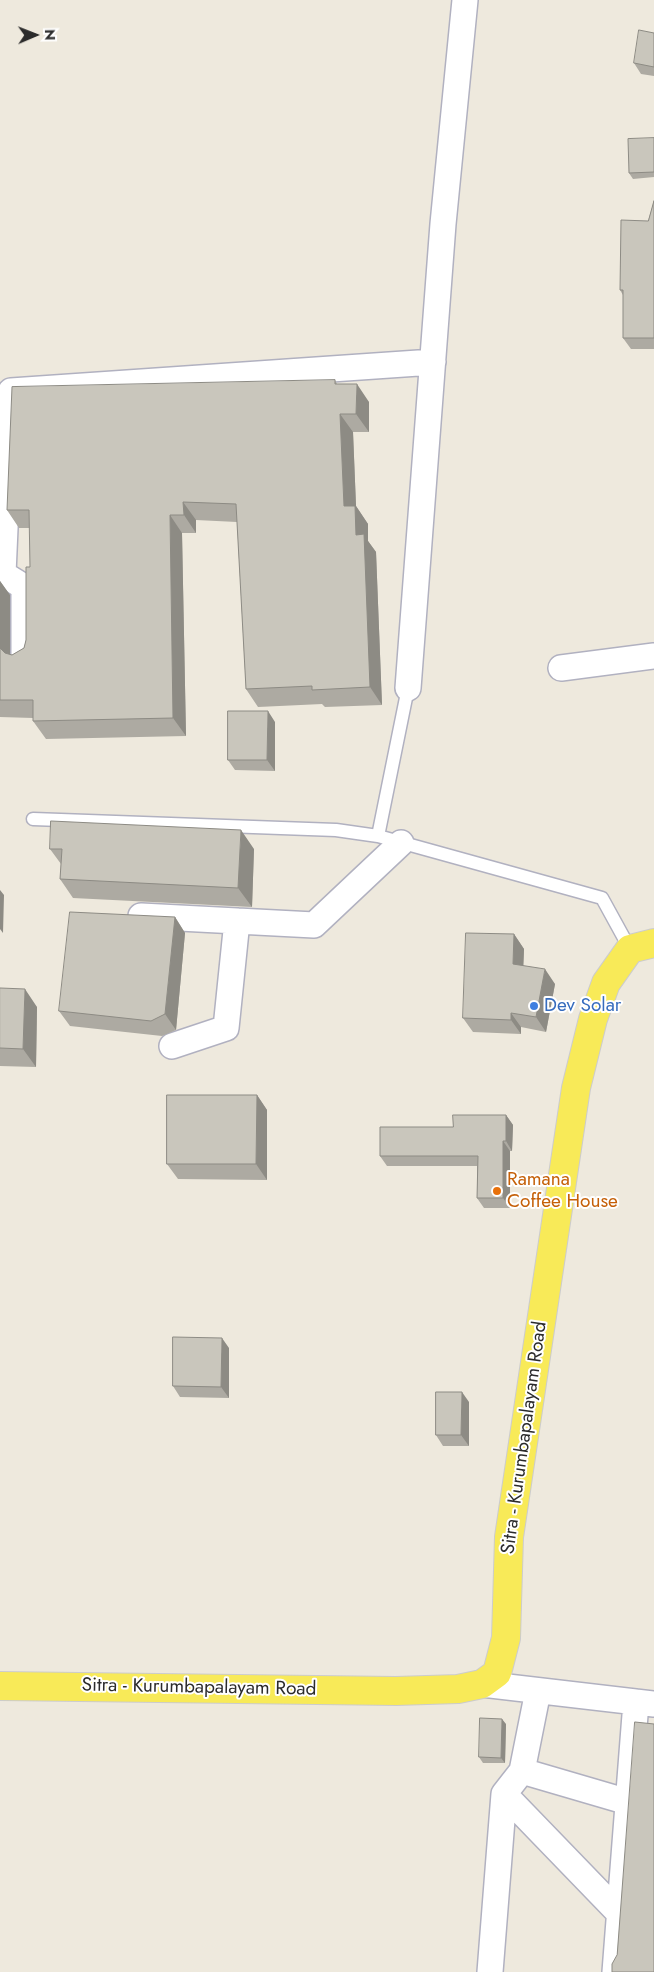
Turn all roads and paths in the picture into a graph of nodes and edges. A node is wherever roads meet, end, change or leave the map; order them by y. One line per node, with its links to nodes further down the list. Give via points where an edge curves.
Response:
1 (465, 0): 2 (street)
2 (432, 362): 4 (street, via 12,391 3,574 24,587); 6 (street)
3 (654, 656): 5 (street)
4 (24, 658)
5 (562, 668)
6 (408, 688): 8 (lane)
7 (33, 819): 8 (lane, via 336,830)
8 (389, 839): 10 (street, via 314,925); 11 (lane, via 602,898)
9 (118, 915): 10 (street)
10 (238, 921): 12 (street, via 226,1028)
11 (642, 946): 13 (main road, Sitra - Kurumbapalayam Road, via 606,983 593,1019 576,1088 509,1536 506,1638 497,1673)
12 (172, 1046)
13 (482, 1684): 14 (main road, Sitra - Kurumbapalayam Road, via 458,1689 396,1691); 15 (street)
14 (0, 1686)
15 (538, 1691): 16 (street); 17 (street)
16 (645, 1703): 19 (street)
17 (522, 1770): 18 (street); 19 (street)
18 (504, 1794): 20 (street); 21 (street)
19 (628, 1802): 20 (street)
20 (620, 1914): 22 (street)
21 (490, 1972)
22 (615, 1972)

